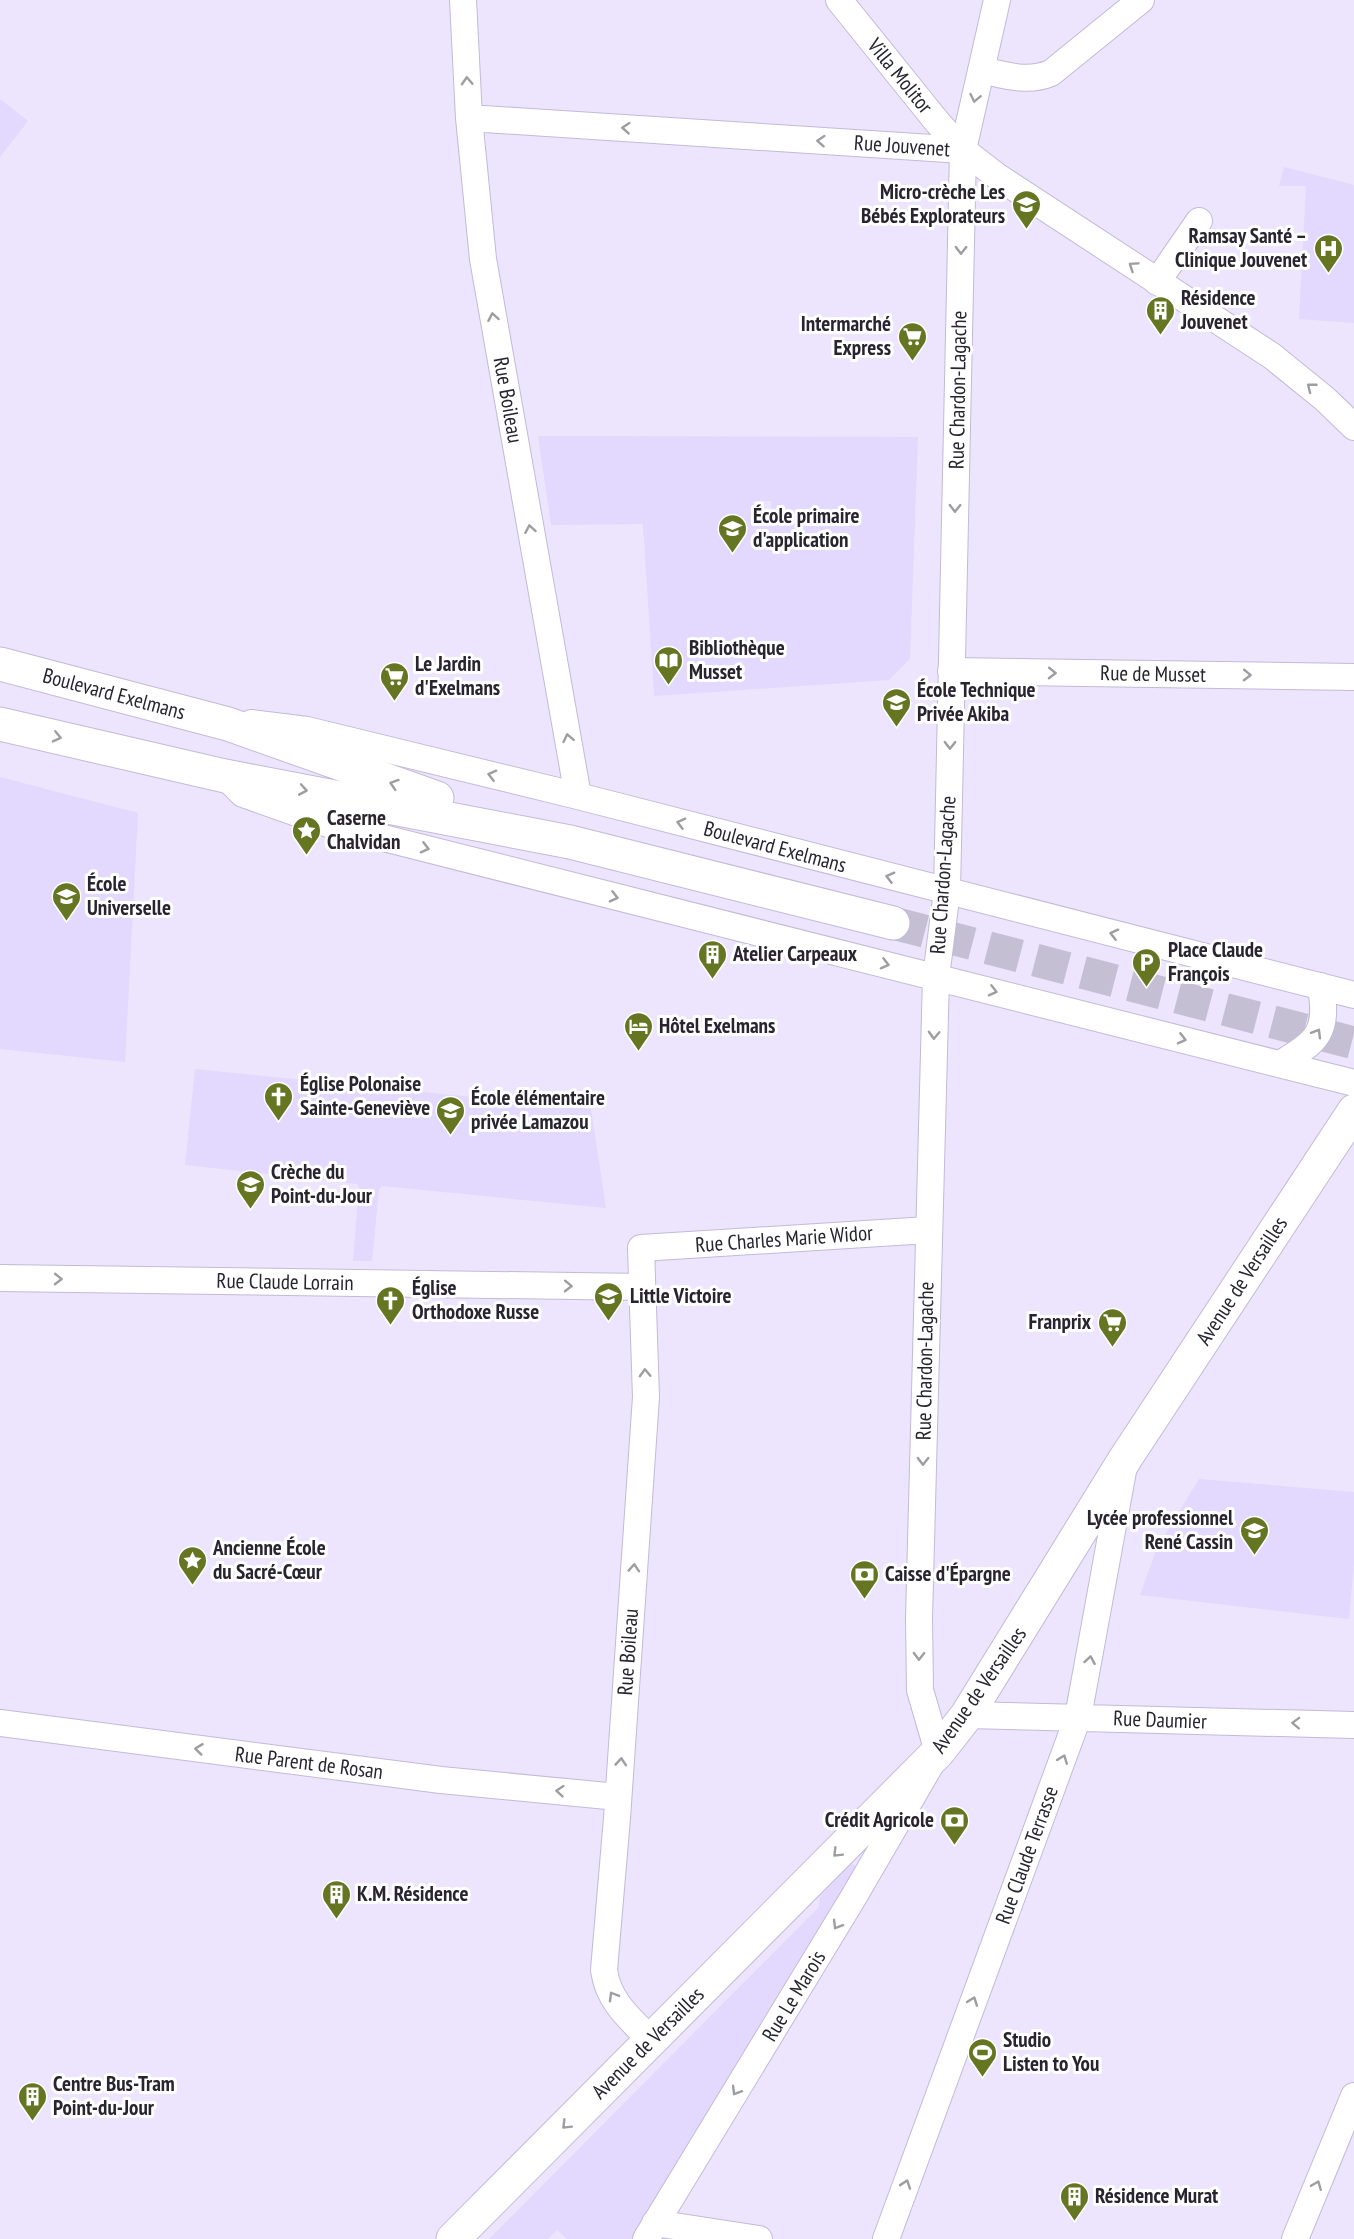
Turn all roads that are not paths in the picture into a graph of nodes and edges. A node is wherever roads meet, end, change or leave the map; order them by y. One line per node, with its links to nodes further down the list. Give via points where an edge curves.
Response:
1 (463, 0): 6 (street, Rue Boileau, one-way to 1)
2 (839, 0): 7 (street, Villa Molitor)
3 (997, 0): 5 (street, Rue Chardon-Lagache)
4 (1136, 1): 5 (street, via 1051,73 1022,78)
5 (981, 70): 7 (street, Rue Chardon-Lagache, one-way to 7)
6 (469, 118): 7 (street, Rue Jouvenet, one-way to 6); 17 (street, Rue Boileau, one-way to 6, via 483,259)
7 (963, 150): 9 (street, Rue Jouvenet, one-way to 7); 12 (street, Rue Chardon-Lagache, one-way to 12)
8 (1199, 221): 9 (street)
9 (1157, 282): 10 (street, Rue Jouvenet, one-way to 9, via 1272,356)
10 (1354, 427)
11 (0, 664): 15 (main road, Boulevard Exelmans)
12 (951, 671): 13 (street, Rue de Musset, one-way to 13); 19 (street, Rue Chardon-Lagache, one-way to 19)
13 (1354, 677)
14 (0, 724): 16 (main road, Boulevard Exelmans, one-way to 16)
15 (228, 724): 17 (street, Boulevard Exelmans, one-way to 15, via 307,730 256,723); 18 (main road, Boulevard Exelmans, one-way to 15, via 339,766)
16 (225, 776): 18 (main road, Boulevard Exelmans, one-way to 18); 21 (street, Boulevard Exelmans, one-way to 21, via 243,794 328,824)
17 (578, 796): 19 (street, Boulevard Exelmans, one-way to 17)
18 (570, 842): 20 (main road, Boulevard Exelmans)
19 (947, 891): 21 (street, Rue Chardon-Lagache); 22 (street, Boulevard Exelmans, one-way to 19)
20 (893, 923)
21 (936, 977): 24 (street, Boulevard Exelmans, one-way to 24); 27 (street, Rue Chardon-Lagache, one-way to 27)
22 (1321, 986): 23 (street, Boulevard Exelmans); 24 (street, one-way to 22, via 1316,1037 1324,1020)
23 (1354, 995)
24 (1280, 1064): 25 (street, Boulevard Exelmans)
25 (1354, 1083)
26 (1354, 1111): 31 (main road, Avenue de Versailles)
27 (928, 1230): 28 (street, Rue Charles Marie Widor); 36 (street, Rue Chardon-Lagache, one-way to 36, via 918,1675)
28 (641, 1248): 30 (street, Rue Boileau)
29 (0, 1278): 30 (street, Rue Claude Lorrain, one-way to 30)
30 (642, 1287): 37 (street, Rue Boileau, one-way to 30, via 646,1397)
31 (1125, 1460): 32 (main road, Avenue de Versailles); 33 (street, Rue Claude Terrasse, one-way to 31)
32 (967, 1714): 33 (street, Rue Daumier); 36 (main road, Avenue de Versailles)
33 (1078, 1717): 35 (street, Rue Daumier, one-way to 33); 43 (street, Rue Claude Terrasse, one-way to 33)
34 (0, 1723): 37 (street, Rue Parent de Rosan, one-way to 34, via 441,1780)
35 (1354, 1725)
36 (938, 1752): 38 (main road, Avenue de Versailles, one-way to 38); 40 (street, Rue Le Marois, one-way to 40)
37 (618, 1797): 38 (street, Rue Boileau, one-way to 37, via 616,2004 604,1970)
38 (651, 2040): 41 (main road, Avenue de Versailles, one-way to 41)
39 (1354, 2096): 44 (street, one-way to 39)
40 (650, 2231): 42 (street)
41 (453, 2239)
42 (759, 2239)
43 (886, 2239)
44 (1295, 2239)

